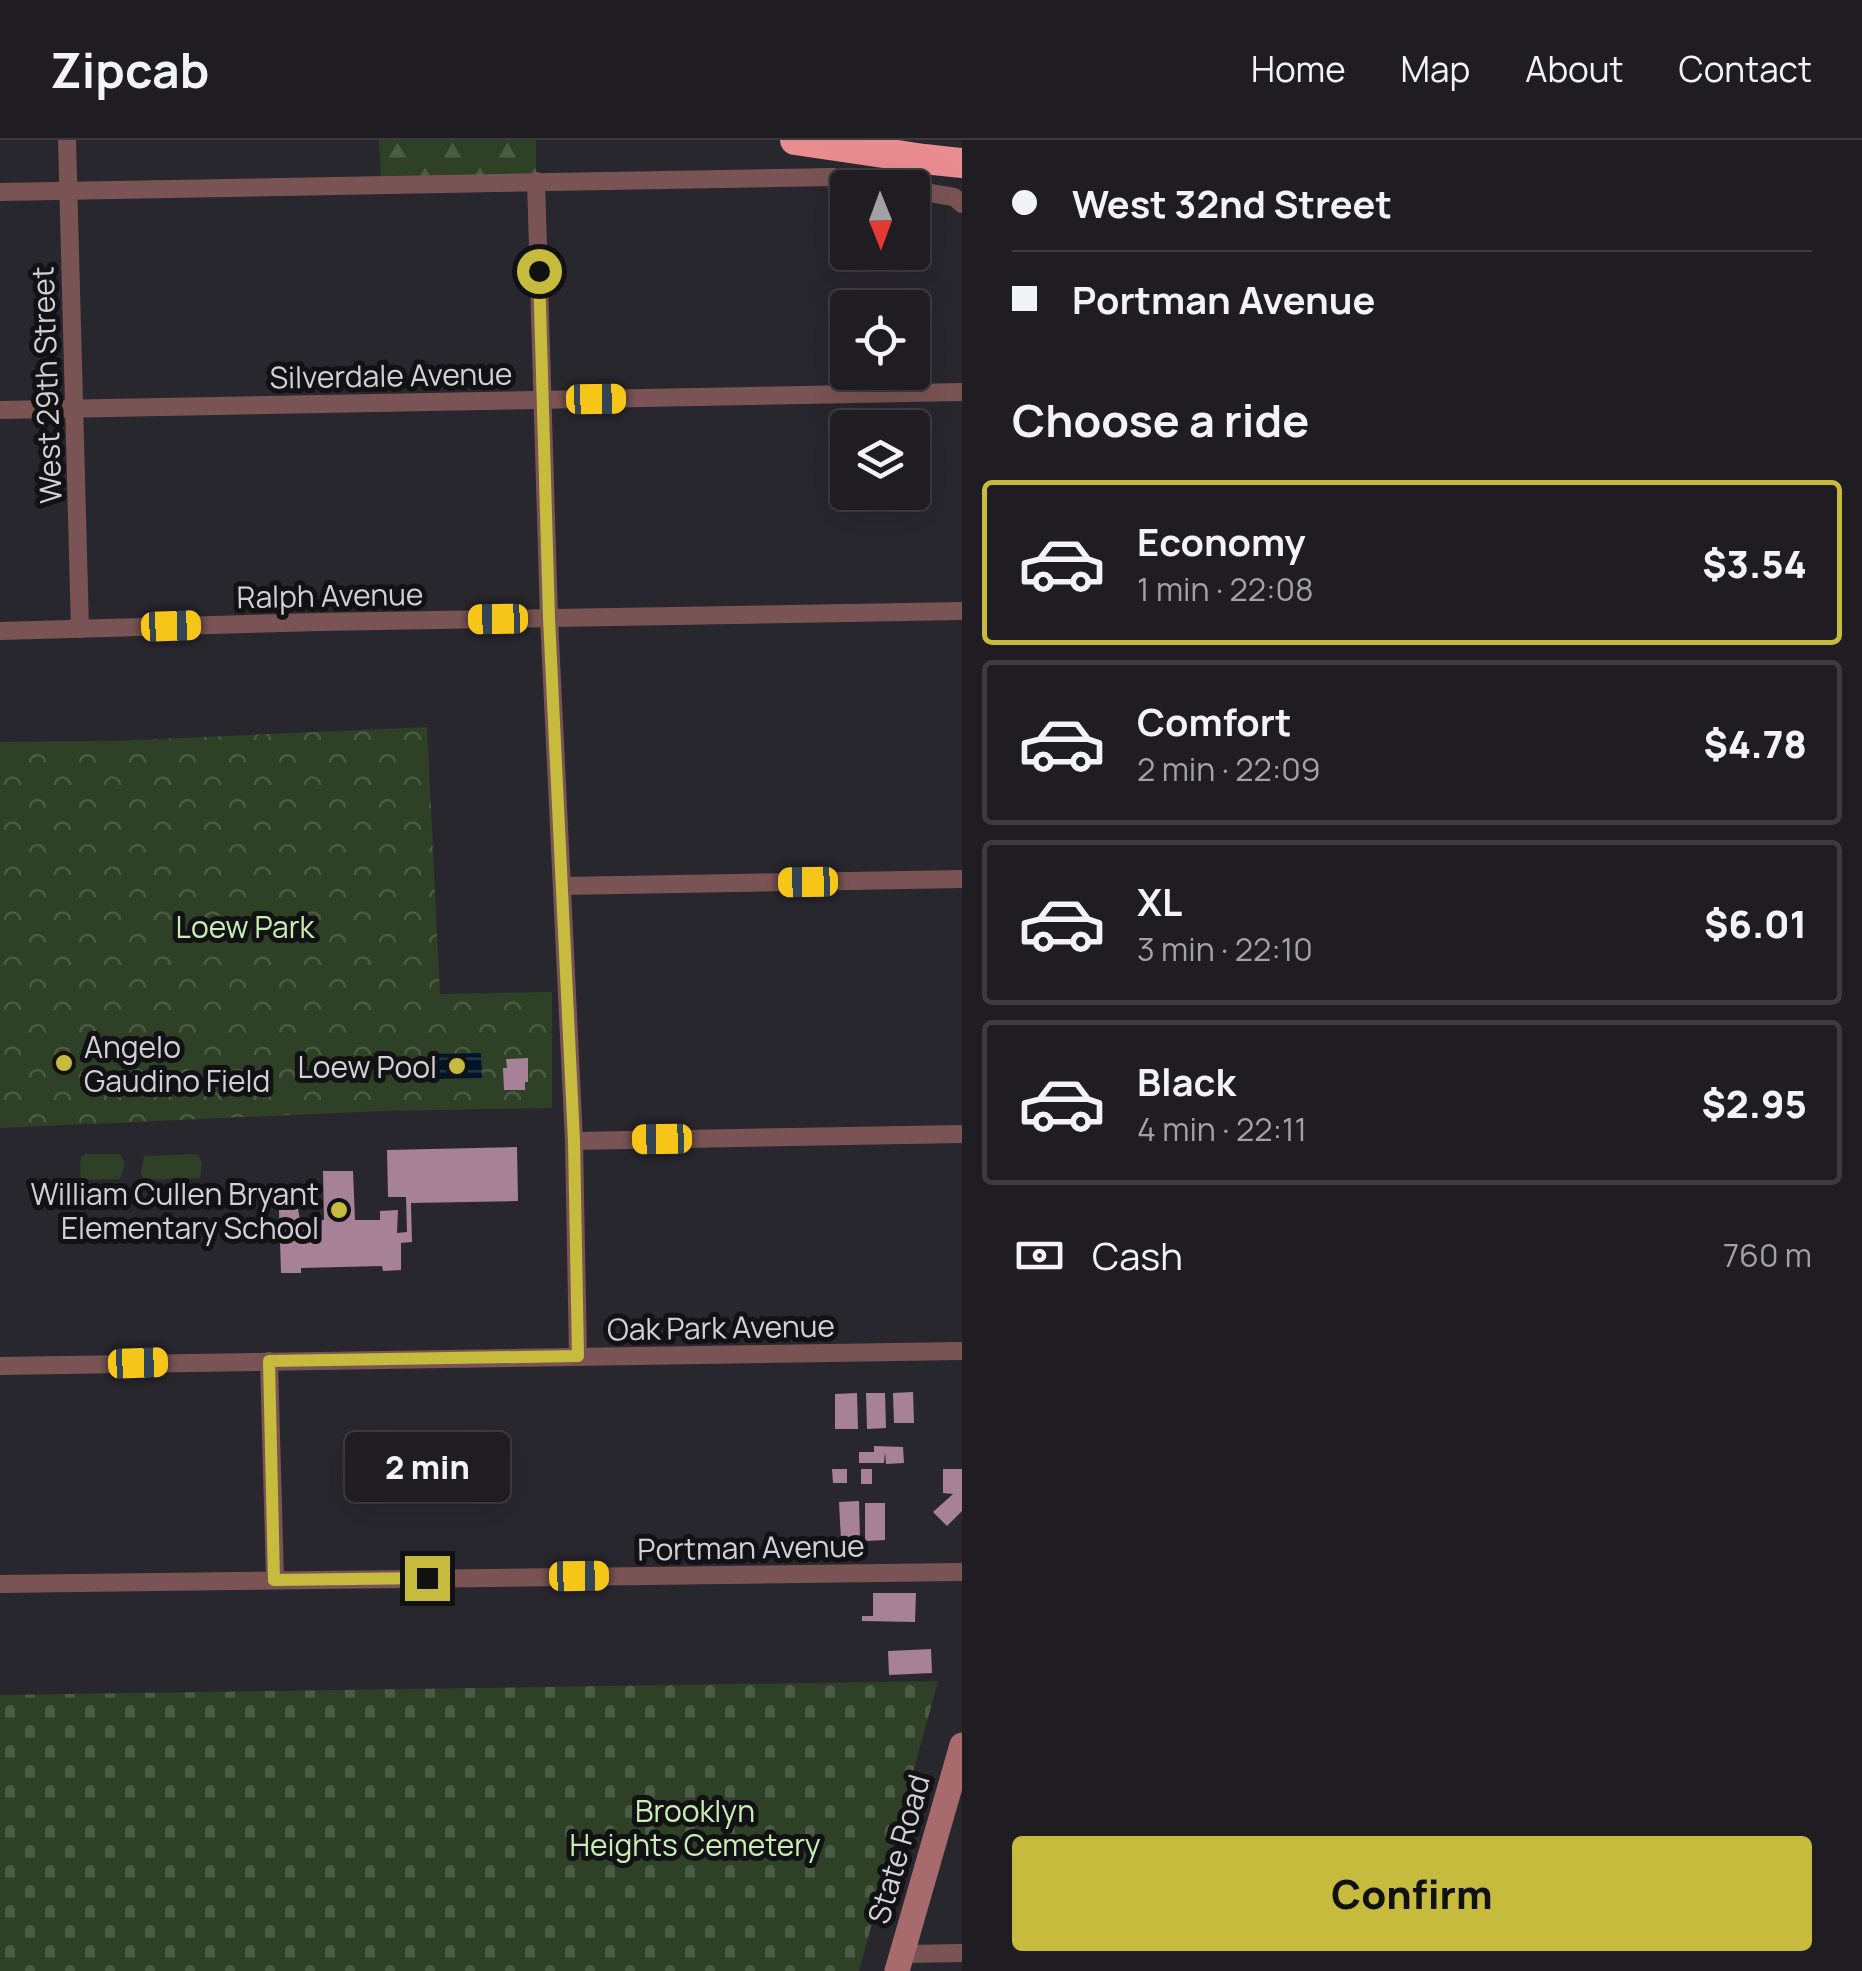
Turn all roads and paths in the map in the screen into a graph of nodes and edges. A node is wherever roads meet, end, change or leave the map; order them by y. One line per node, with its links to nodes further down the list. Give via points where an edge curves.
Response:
1 (66, 140): 6 (street, West 29th Street)
2 (795, 140): 3 (highway)
3 (962, 162)
4 (830, 176): 5 (street)
5 (536, 181): 6 (street); 11 (street)
6 (68, 190): 7 (street); 12 (street, West 29th Street)
7 (0, 192)
8 (930, 193): 9 (street)
9 (962, 204)
10 (962, 392): 11 (street, Silverdale Avenue)
11 (543, 400): 12 (street, Silverdale Avenue); 15 (street)
12 (74, 408): 13 (street, Silverdale Avenue); 16 (street, West 29th Street)
13 (0, 410)
14 (962, 611): 15 (street, Ralph Avenue)
15 (549, 618): 16 (street, Ralph Avenue); 19 (street)
16 (80, 629): 17 (street, Ralph Avenue)
17 (0, 631)
18 (962, 879): 19 (street)
19 (562, 886): 21 (street)
20 (962, 1134): 21 (street)
21 (574, 1141): 23 (street)
22 (962, 1351): 23 (street, Oak Park Avenue)
23 (578, 1356): 24 (street, Oak Park Avenue)
24 (269, 1361): 25 (street, Oak Park Avenue); 27 (street)
25 (0, 1366)
26 (962, 1572): 27 (street, Portman Avenue)
27 (274, 1580): 28 (street, Portman Avenue)
28 (0, 1584)
29 (962, 1748): 31 (main road, State Road)
30 (962, 1952): 31 (street)
31 (900, 1962)

